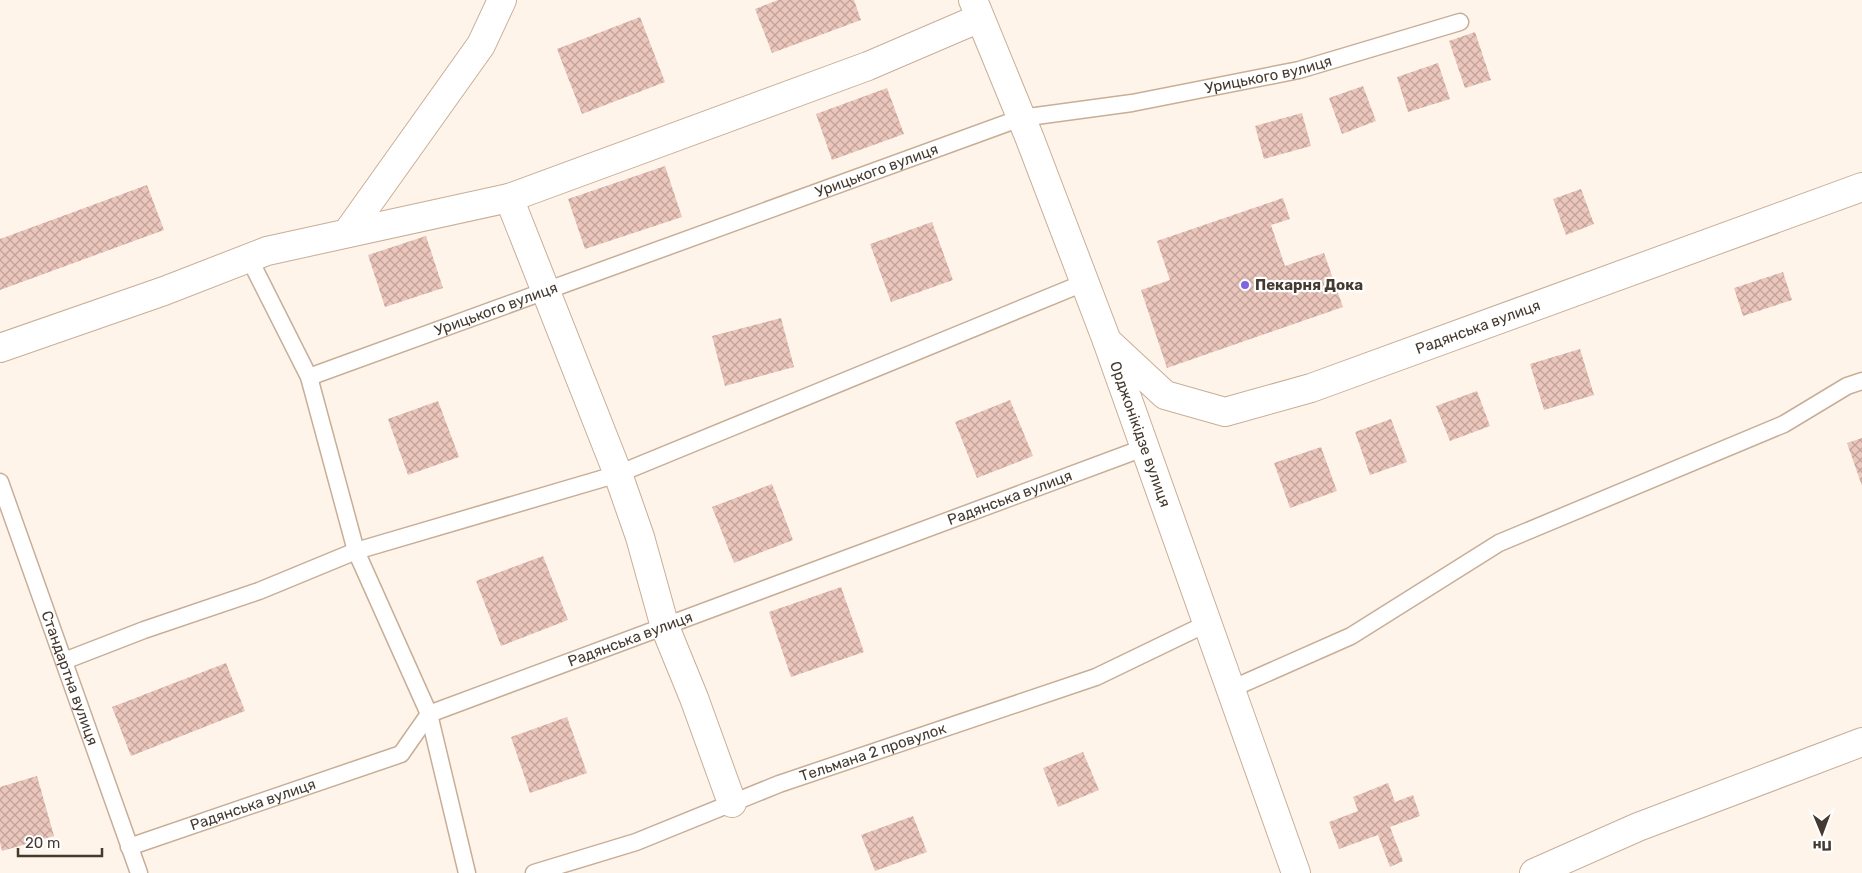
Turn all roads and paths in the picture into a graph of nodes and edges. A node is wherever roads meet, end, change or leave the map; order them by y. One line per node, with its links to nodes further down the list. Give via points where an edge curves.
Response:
1 (502, 0): 7 (street, via 482,45)
2 (977, 9): 4 (street, Орджонікідзе вулиця); 6 (street, via 868,66)
3 (1460, 22): 4 (lane, Урицького вулиця, via 1299,70 1132,103)
4 (1022, 118): 9 (street, Орджонікідзе вулиця); 10 (lane, Урицького вулиця)
5 (1862, 187): 11 (street, Радянська вулиця, via 1311,388 1226,412 1166,395)
6 (509, 198): 7 (street); 10 (street)
7 (347, 233): 8 (street)
8 (249, 258): 12 (street); 13 (lane)
9 (1086, 282): 11 (street, Орджонікідзе вулиця); 16 (lane)
10 (546, 291): 13 (lane, Урицького вулиця); 16 (street)
11 (1107, 341): 15 (street, Орджонікідзе вулиця)
12 (0, 348)
13 (309, 377): 18 (lane)
14 (1862, 381): 22 (lane, via 1847,386 1784,424 1499,543 1351,636)
15 (1146, 446): 19 (street, Орджонікідзе вулиця); 20 (lane, Радянська вулиця)
16 (618, 474): 18 (lane); 20 (street, via 640,536)
17 (0, 482): 21 (lane, Стандартна вулиця)
18 (356, 551): 21 (lane, via 259,591); 23 (lane)
19 (1208, 623): 22 (street, Орджонікідзе вулиця); 25 (lane, Тельмана 2 провулок, via 1096,678 779,784)
20 (664, 627): 23 (lane, Радянська вулиця); 25 (street)
21 (64, 661): 26 (lane, Стандартна вулиця)
22 (1231, 689): 30 (street, Орджонікідзе вулиця)
23 (429, 714): 26 (lane, Радянська вулиця, via 401,754); 28 (lane)
24 (1862, 742): 31 (street, via 1638,827)
25 (732, 803): 29 (lane, Тельмана 2 провулок, via 636,842)
26 (129, 846): 27 (lane, Стандартна вулиця)
27 (139, 873)
28 (467, 873)
29 (534, 873)
30 (1296, 873)
31 (1534, 873)

